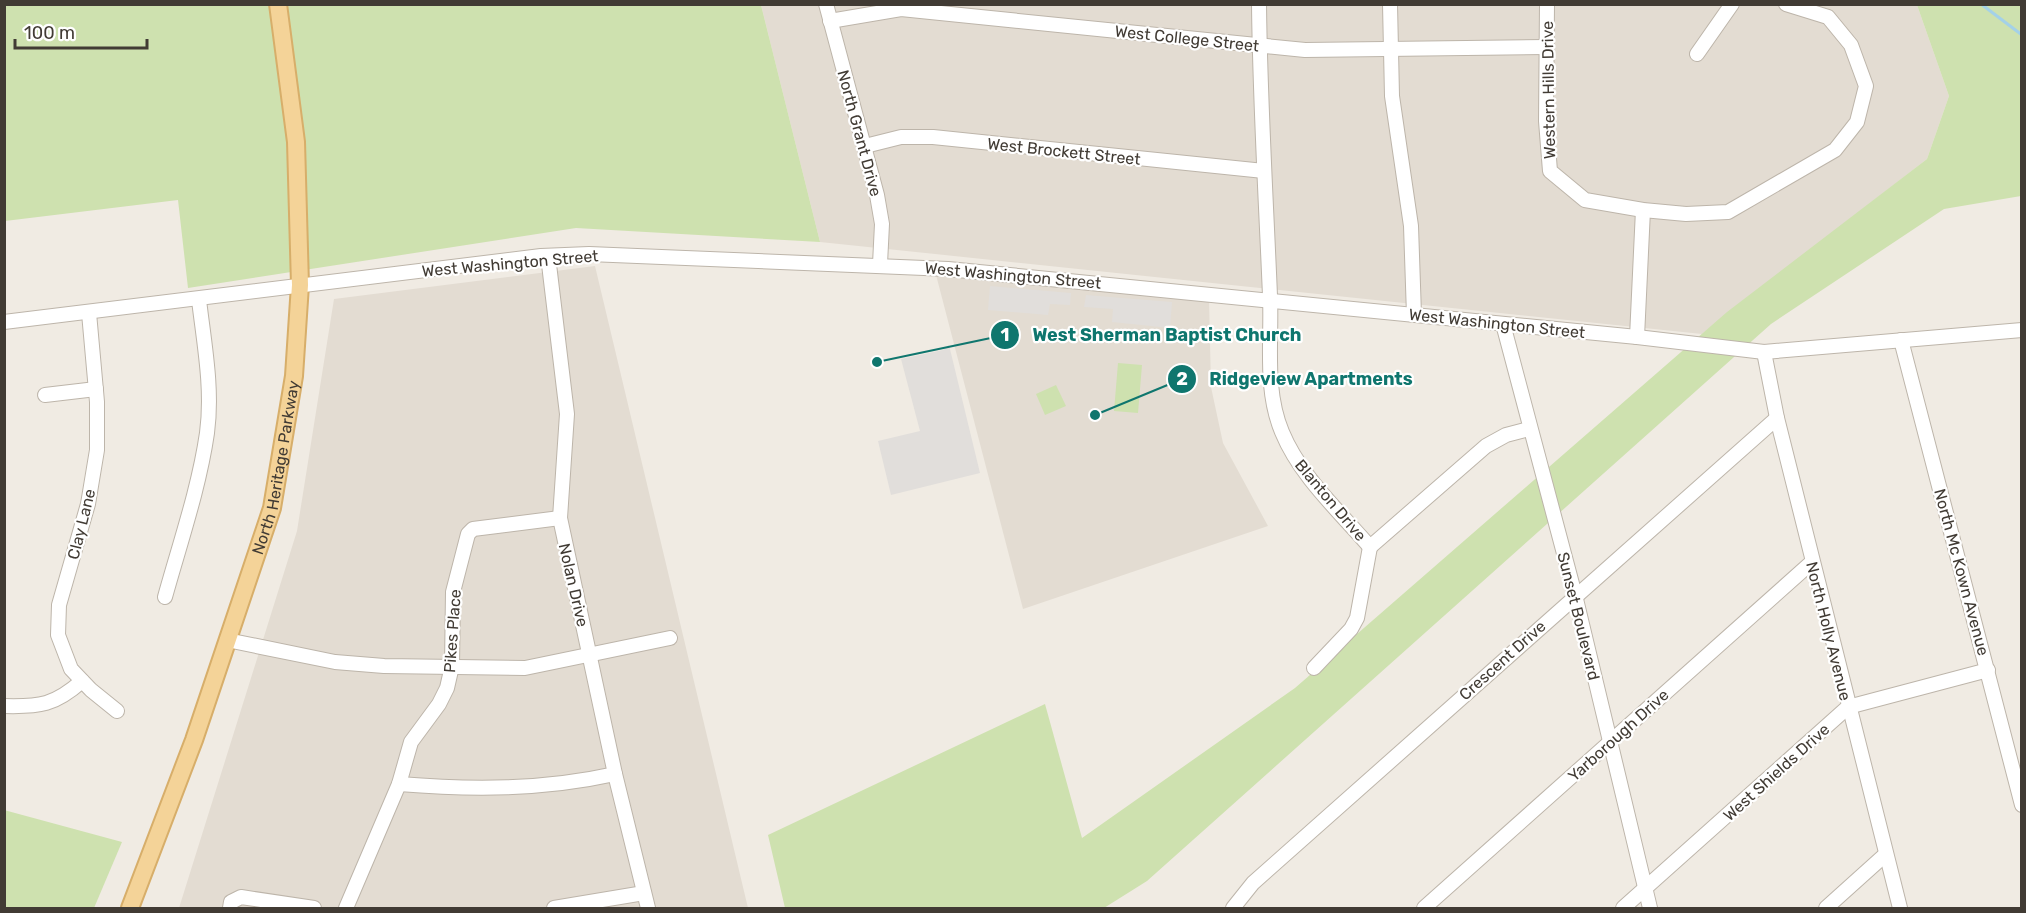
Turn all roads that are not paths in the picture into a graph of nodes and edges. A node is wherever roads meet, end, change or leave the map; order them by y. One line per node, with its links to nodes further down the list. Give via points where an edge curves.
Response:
1 (278, 4): 18 (main road, North Heritage Parkway, via 296,142)
2 (826, 4): 8 (street, North Grant Drive)
3 (1258, 4): 9 (street, Blanton Drive)
4 (1390, 4): 11 (street)
5 (1547, 4): 10 (street, Western Hills Drive)
6 (1732, 4): 12 (street)
7 (1786, 4): 15 (street, Western Hills Drive, via 1827,17 1851,45 1866,86 1857,122 1835,150 1728,212)
8 (830, 21): 9 (street, West College Street, via 901,9); 13 (street, North Grant Drive)
9 (1259, 46): 11 (street, West College Street); 14 (street, Blanton Drive)
10 (1546, 47): 11 (street, West College Street); 15 (street, Western Hills Drive, via 1550,171 1585,200)
11 (1392, 50): 22 (street, via 1396,134 1411,226)
12 (1697, 54)
13 (866, 146): 14 (street, West Brockett Street, via 901,137 933,137); 17 (street, North Grant Drive, via 882,224)
14 (1264, 171): 20 (street, Blanton Drive)
15 (1643, 210): 26 (street)
16 (548, 256): 17 (street, West Washington Street, via 631,254); 18 (street, West Washington Street); 33 (street, Nolan Drive, via 567,414)
17 (880, 264): 20 (street, West Washington Street)
18 (300, 285): 19 (street, West Washington Street); 39 (main road, North Heritage Parkway, via 294,376 272,508)
19 (199, 300): 21 (street, West Washington Street); 37 (street, via 208,381 207,431 194,496)
20 (1270, 300): 22 (street, West Washington Street); 34 (street, Blanton Drive, via 1271,393 1282,434 1308,477)
21 (89, 313): 23 (street, West Washington Street); 29 (street, Clay Lane)
22 (1414, 315): 24 (street, West Washington Street)
23 (4, 322)
24 (1503, 324): 26 (street, West Washington Street); 32 (street, Sunset Boulevard)
25 (2019, 333): 27 (street, West Washington Street)
26 (1637, 336): 28 (street, West Washington Street)
27 (1901, 340): 28 (street, West Washington Street); 43 (street, North Mc Kown Avenue)
28 (1764, 352): 31 (street, North Holly Avenue)
29 (96, 389): 30 (street); 44 (street, Clay Lane, via 96,460 88,504 59,605 58,635 71,669)
30 (45, 395)
31 (1777, 418): 35 (street, North Holly Avenue); 36 (street, Crescent Drive)
32 (1529, 429): 34 (street, Blanton Drive, via 1486,446); 36 (street, Sunset Boulevard)
33 (560, 518): 40 (street, Nolan Drive); 41 (street, Pikes Place, via 473,529 468,534 453,592)
34 (1370, 547): 42 (street, via 1357,618)
35 (1812, 562): 46 (street, North Holly Avenue); 48 (street, Yarborough Drive)
36 (1575, 595): 48 (street, Sunset Boulevard); 61 (street, Crescent Drive, via 1253,883)
37 (165, 597)
38 (670, 638): 40 (street)
39 (227, 640): 41 (street, via 334,662); 55 (main road, North Heritage Parkway)
40 (590, 655): 41 (street, via 525,668); 49 (street, Nolan Drive)
41 (452, 666): 50 (street, Pikes Place, via 439,704 411,742)
42 (1314, 668)
43 (1988, 670): 46 (street, West Shields Drive); 51 (street, North Mc Kown Avenue)
44 (82, 681): 45 (street, via 63,698 37,707); 47 (street, Clay Lane)
45 (4, 706)
46 (1848, 707): 52 (street, North Holly Avenue); 53 (street, West Shields Drive)
47 (117, 711)
48 (1610, 741): 53 (street, Sunset Boulevard); 62 (street, Yarborough Drive)
49 (615, 774): 50 (street, via 573,783 498,788); 54 (street, Nolan Drive)
50 (399, 784): 58 (street, Pikes Place)
51 (2022, 805)
52 (1886, 854): 65 (street); 66 (street, North Holly Avenue)
53 (1645, 890): 63 (street, West Shields Drive); 64 (street, Sunset Boulevard)
54 (644, 893): 59 (street); 60 (street, Nolan Drive)
55 (130, 909)
56 (230, 909): 57 (street, via 231,902 241,897)
57 (314, 909)
58 (346, 909)
59 (554, 909)
60 (648, 909)
61 (1233, 909)
62 (1424, 909)
63 (1623, 909)
64 (1650, 909)
65 (1826, 909)
66 (1900, 909)

